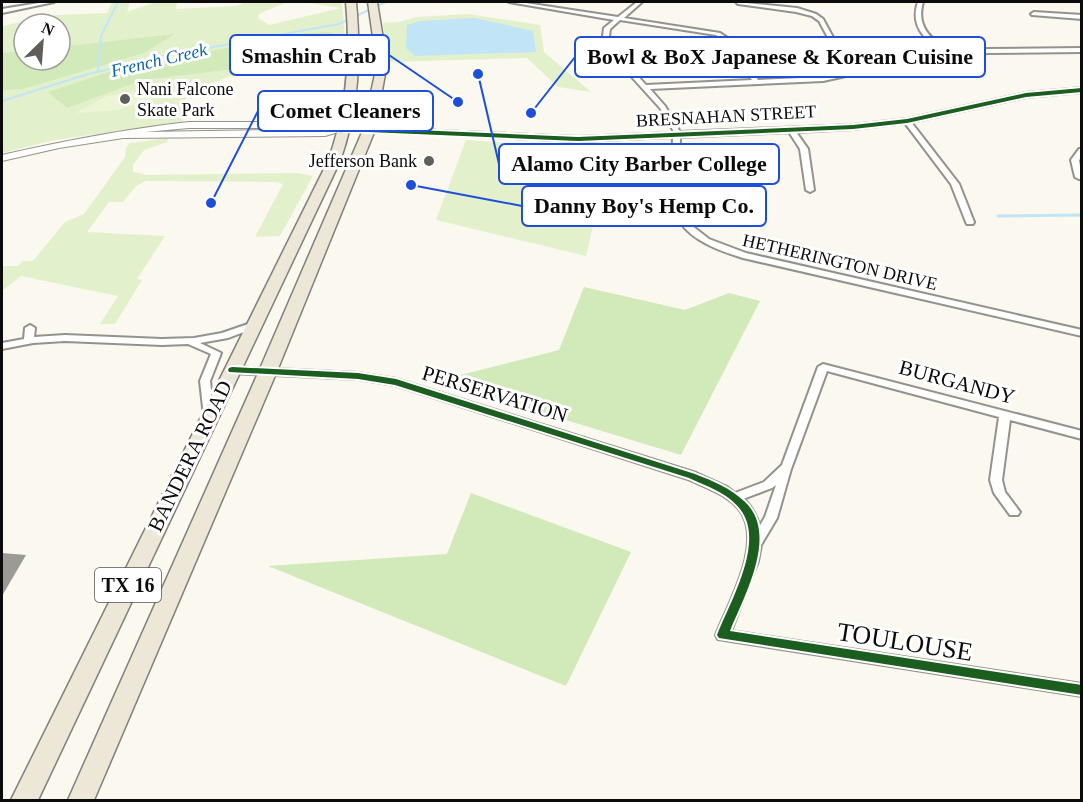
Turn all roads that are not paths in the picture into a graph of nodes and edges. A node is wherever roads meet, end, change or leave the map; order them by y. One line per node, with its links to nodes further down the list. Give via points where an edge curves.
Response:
1 (51, 2): 8 (street)
2 (372, 2): 20 (main road, BANDERA ROAD / TX 16, via 380,74)
3 (512, 2): 11 (street)
4 (640, 2): 11 (street)
5 (738, 2): 14 (street, via 814,15 833,42)
6 (920, 2): 13 (street, via 916,12 919,25)
7 (351, 4): 19 (main road, BANDERA ROAD / TX 16, via 354,82)
8 (2, 11)
9 (1034, 14): 10 (street)
10 (1082, 16)
11 (619, 17): 15 (street, via 718,34 727,40); 16 (street, via 607,28 605,44)
12 (1082, 50): 13 (street, via 1011,49)
13 (952, 55): 14 (street)
14 (866, 71): 15 (street, via 823,79)
15 (756, 82): 16 (street)
16 (643, 87): 22 (street, via 671,118)
17 (1082, 90): 18 (street, BRESNAHAN STREET, via 1026,95)
18 (906, 121): 21 (street, BRESNAHAN STREET); 27 (street, via 955,184)
19 (345, 129): 20 (street, BRESNAHAN STREET); 24 (street, via 325,133 123,135); 28 (main road, BANDERA ROAD / TX 16, via 334,161)
20 (369, 130): 22 (street, BRESNAHAN STREET, via 578,139); 35 (main road, BANDERA ROAD / TX 16)
21 (791, 130): 22 (street, BRESNAHAN STREET); 26 (street, via 804,149)
22 (678, 135): 30 (street, HETHERINGTON DRIVE, via 677,212 692,232 714,245)
23 (1082, 152): 25 (street, via 1075,160)
24 (2, 158)
25 (1079, 177)
26 (810, 190)
27 (970, 222)
28 (254, 325): 32 (street, via 223,338); 34 (main road, BANDERA ROAD / TX 16)
29 (30, 328): 31 (street)
30 (1082, 333)
31 (29, 340): 32 (street); 33 (street)
32 (183, 341): 37 (street, via 216,353 205,381)
33 (2, 346)
34 (232, 370): 35 (street, PERSERVATION); 37 (main road, BANDERA ROAD / TX 16)
35 (268, 371): 40 (street, PERSERVATION, via 396,382 692,476); 45 (main road, BANDERA ROAD / TX 16)
36 (1005, 415): 38 (street, BURGANDY); 39 (street, BURGANDY, via 823,367); 41 (street, via 996,480)
37 (209, 417): 44 (main road, BANDERA ROAD / TX 16)
38 (1082, 435)
39 (787, 467): 40 (street, via 768,485); 42 (street, via 771,518)
40 (737, 497): 42 (street, via 752,516)
41 (1014, 512)
42 (757, 541): 43 (street, TOULOUSE, via 723,635)
43 (1082, 690)
44 (24, 801)
45 (81, 801)

